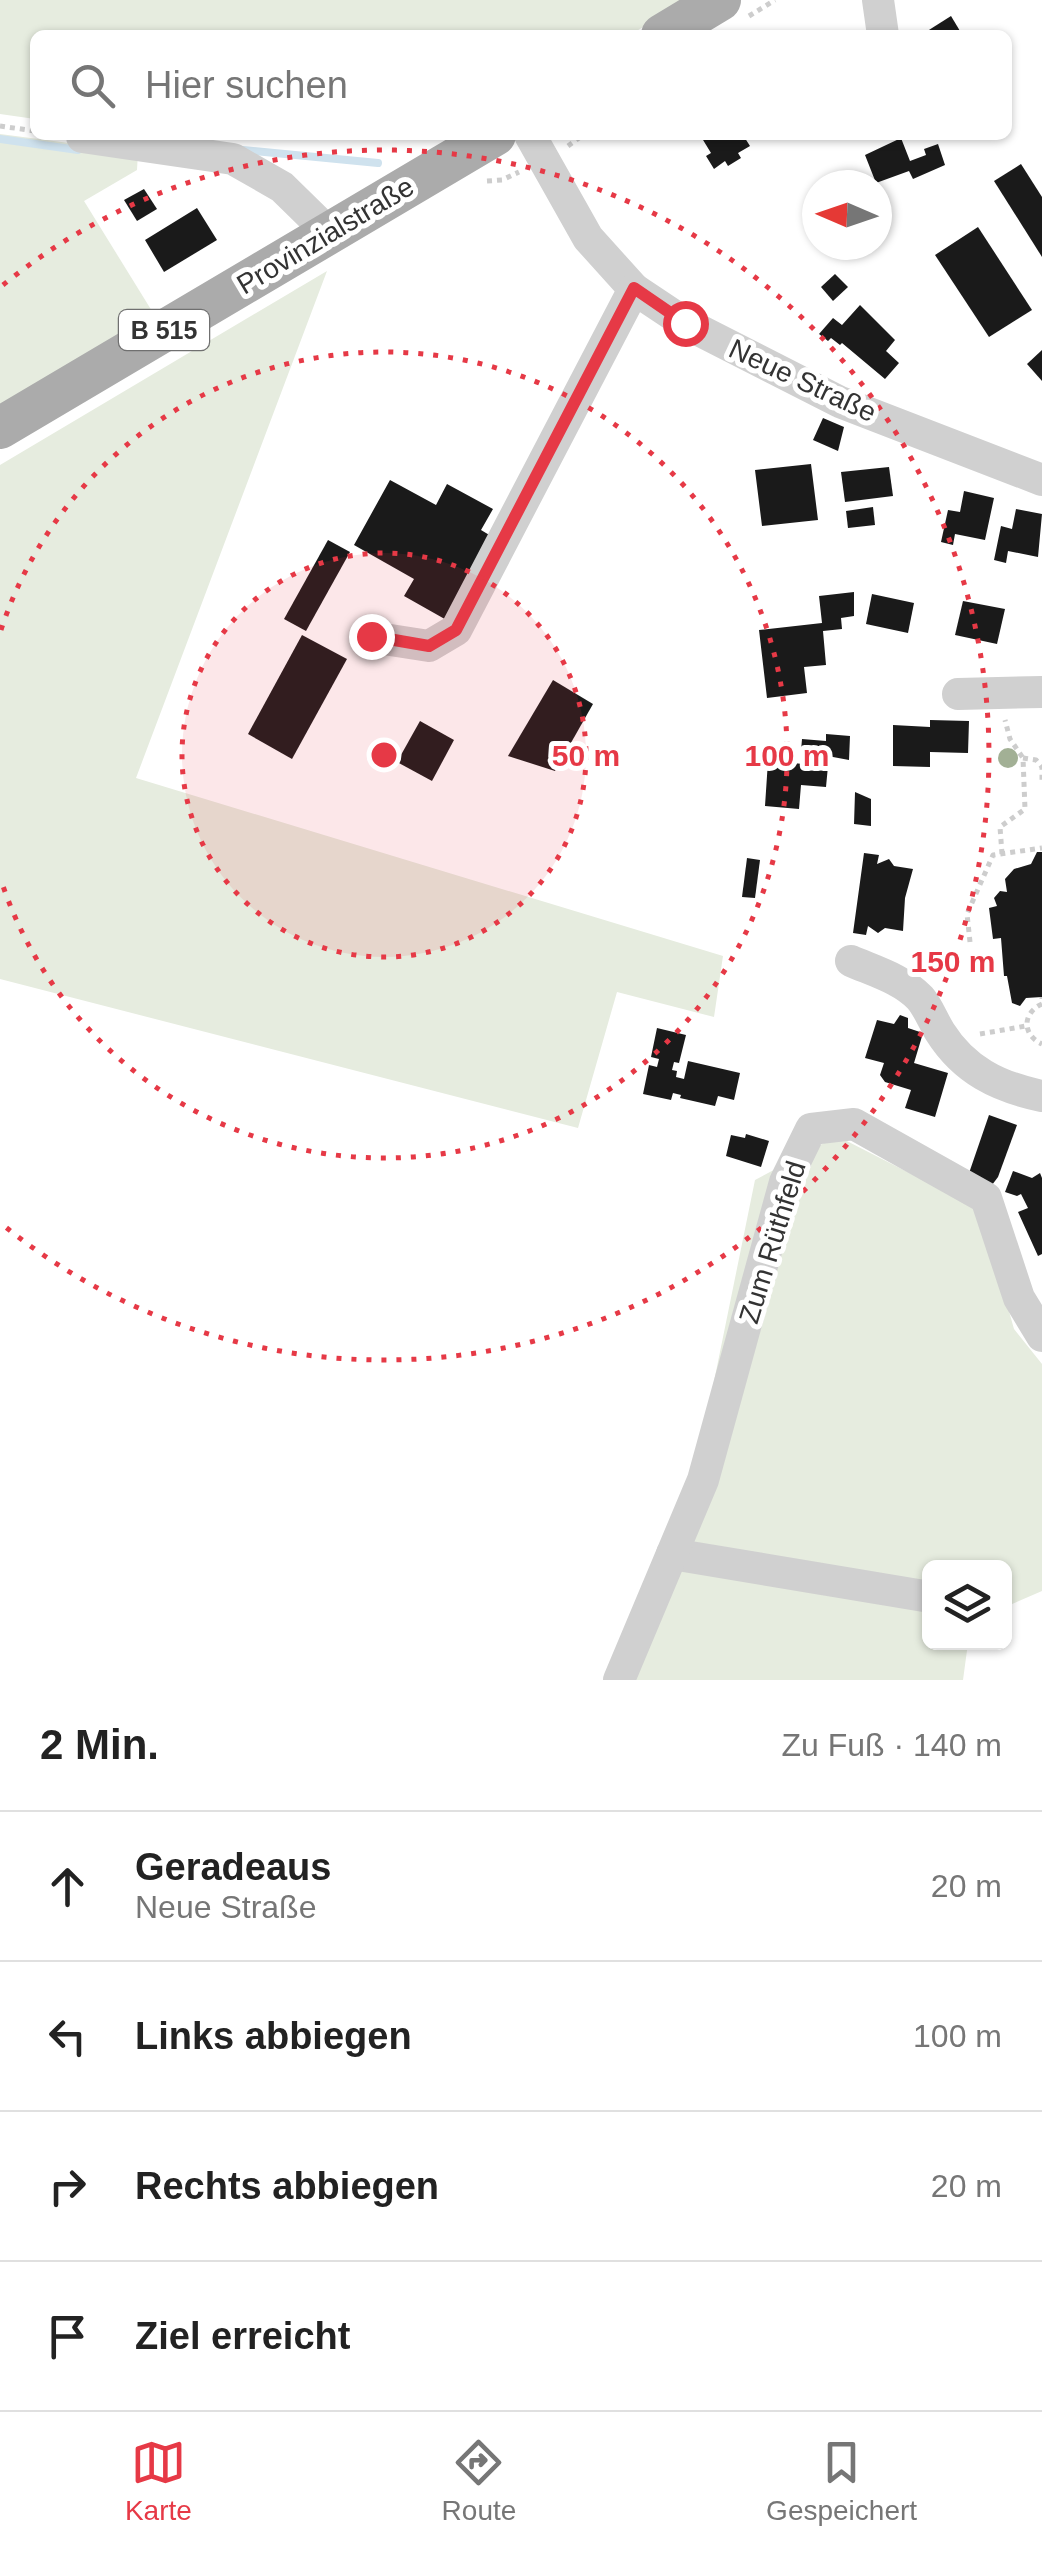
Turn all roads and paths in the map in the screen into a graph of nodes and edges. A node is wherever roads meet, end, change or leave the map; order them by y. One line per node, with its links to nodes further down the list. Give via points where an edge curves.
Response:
1 (720, 0): 3 (main road)
2 (878, 0): 4 (street)
3 (670, 30)
4 (882, 30)
5 (0, 126): 6 (path)
6 (30, 130)
7 (103, 140): 10 (street, via 233,159 282,187)
8 (486, 140): 10 (main road, Provinzialstraße / B 515)
9 (533, 140): 11 (street, Neue Straße, via 588,238)
10 (328, 232): 12 (main road, Provinzialstraße / B 515)
11 (634, 288): 13 (street, Neue Straße, via 685,323 840,402); 14 (street, via 456,630 429,646)
12 (0, 428)
13 (1042, 480)
14 (371, 636)
15 (1042, 692): 16 (street)
16 (1005, 693): 17 (street); 18 (path, via 1006,729)
17 (958, 694)
18 (1023, 758): 19 (path, via 1042,766); 21 (path, via 1025,809 1000,827)
19 (1042, 782)
20 (1042, 848): 21 (path)
21 (1002, 854): 22 (path, via 993,855 967,914)
22 (970, 942)
23 (851, 962): 28 (street, via 898,981 921,999 952,1048 982,1076)
24 (1042, 1000): 25 (path)
25 (1026, 1026): 26 (path); 27 (path)
26 (964, 1036)
27 (1042, 1044)
28 (1042, 1096)
29 (1042, 1336): 30 (street, Zum Rüthfeld, via 1018,1298 986,1198 854,1124 811,1129 786,1182 703,1480)
30 (672, 1554): 31 (street); 32 (street, Zum Rüthfeld)
31 (922, 1596)
32 (619, 1680)

